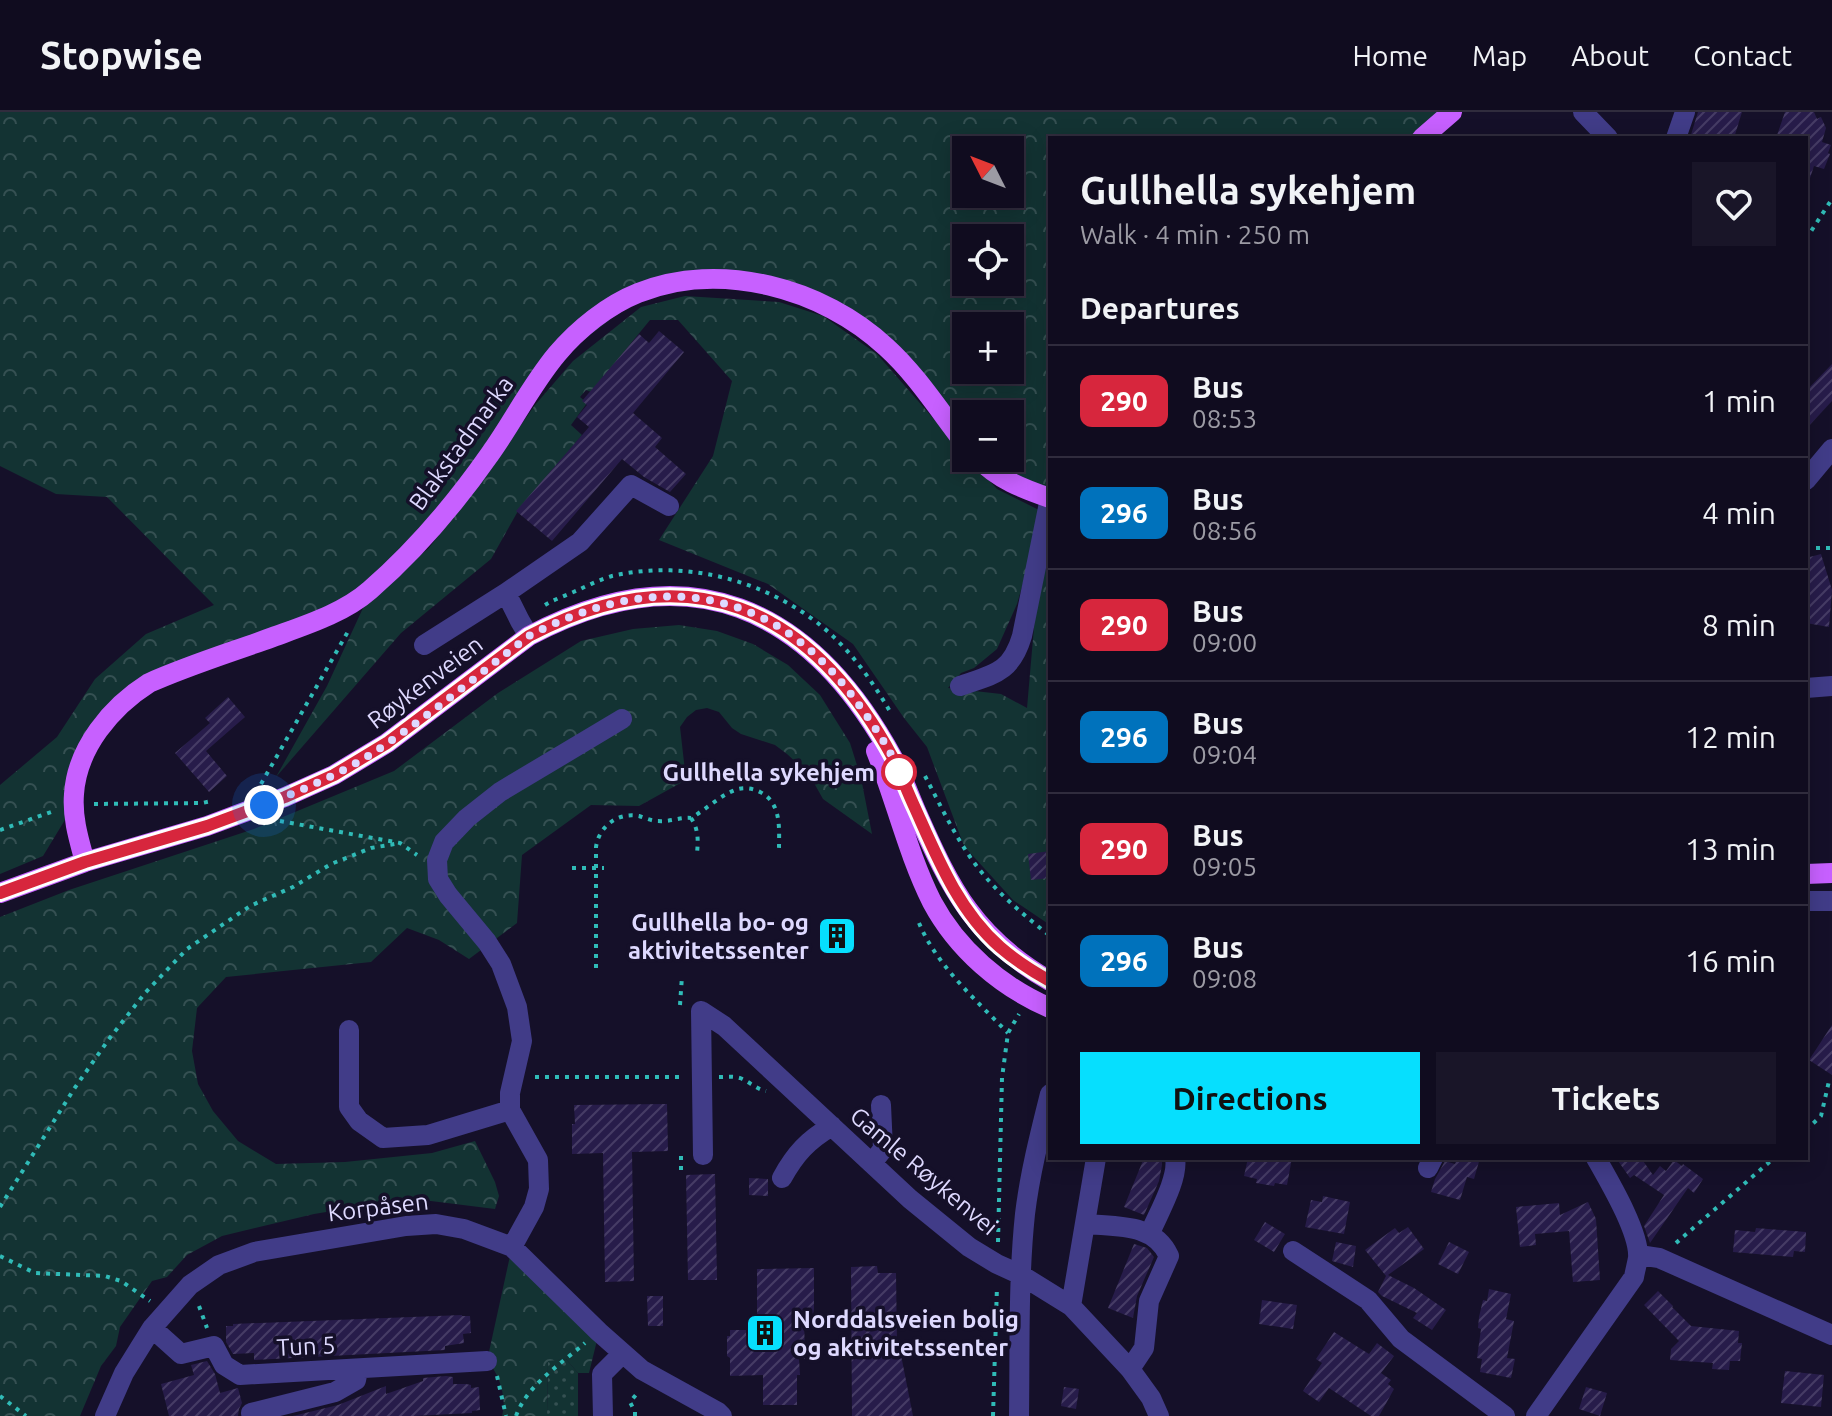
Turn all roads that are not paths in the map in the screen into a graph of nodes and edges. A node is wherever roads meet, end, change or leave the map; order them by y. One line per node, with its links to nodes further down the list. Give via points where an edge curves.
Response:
1 (1452, 112): 4 (main road)
2 (1583, 112): 5 (street)
3 (1685, 112): 6 (street)
4 (1424, 136)
5 (1606, 136)
6 (1677, 136)
7 (952, 427): 22 (main road, Blakstadmarka, via 886,346 811,300 740,281 670,283 638,293 594,319 556,355 434,528 367,593 328,616 149,683 112,712 76,778 77,835)
8 (1832, 449): 10 (street)
9 (995, 472): 11 (main road)
10 (1808, 477)
11 (1048, 497)
12 (669, 506): 14 (street, via 631,485 580,542)
13 (1048, 508): 17 (street, via 1017,654 1007,667)
14 (506, 593): 15 (street); 16 (street)
15 (525, 629): 20 (main road, Røykenveien, via 655,597 729,604 789,633 827,665); 22 (main road, Røykenveien, via 387,743 334,775 207,826)
16 (424, 645)
17 (960, 686)
18 (1832, 686): 19 (street)
19 (1808, 688)
20 (857, 703): 28 (main road, Røykenveien, via 894,760 964,905 999,946); 29 (main road, Røykenveien, via 920,875 940,915 986,968)
21 (622, 719): 33 (street, via 500,792 444,842 437,860 438,879 501,964 517,1007 522,1041)
22 (85, 862): 25 (main road, Røykenveien)
23 (1832, 873): 24 (main road)
24 (1808, 874)
25 (0, 893)
26 (1808, 901): 27 (street)
27 (1832, 901)
28 (1048, 980)
29 (1048, 1007)
30 (349, 1030): 33 (street, via 349,1107 383,1138 428,1135)
31 (1048, 1102): 46 (street, via 1025,1215)
32 (881, 1105): 39 (street, via 883,1149)
33 (510, 1110): 43 (street, via 538,1160 539,1189)
34 (832, 1126): 35 (street, Gamle Røykenvei, via 701,1011); 39 (street, Gamle Røykenvei); 40 (street, via 804,1146)
35 (703, 1155)
36 (1097, 1160): 41 (street)
37 (1175, 1160): 42 (street)
38 (1597, 1160): 45 (street)
39 (872, 1163): 46 (street, Gamle Røykenvei, via 969,1247)
40 (782, 1178)
41 (1086, 1224): 42 (street); 47 (street)
42 (1150, 1233): 52 (street, via 1169,1256 1149,1301 1144,1348)
43 (512, 1247): 48 (street, Korpåsen, via 436,1224 254,1252 219,1265 190,1285); 50 (street, Korpåsen)
44 (1293, 1251): 60 (street, via 1368,1300 1401,1339)
45 (1649, 1256): 49 (street); 61 (street)
46 (1021, 1275): 47 (street, Gamle Røykenvei); 58 (street)
47 (1071, 1306): 52 (street, Gamle Røykenvei)
48 (152, 1328): 53 (street, Tun 5, via 181,1354 214,1346 224,1365 240,1375); 55 (street, Korpåsen)
49 (1832, 1335)
50 (623, 1353): 56 (street, via 602,1374); 57 (street, Korpåsen, via 642,1370)
51 (487, 1361): 53 (street, Tun 5)
52 (1130, 1369): 59 (street, Gamle Røykenvei)
53 (358, 1370): 54 (street, via 356,1380 335,1392)
54 (251, 1413)
55 (105, 1416)
56 (603, 1416)
57 (722, 1416)
58 (1019, 1416)
59 (1159, 1416)
60 (1505, 1416)
61 (1536, 1416)

